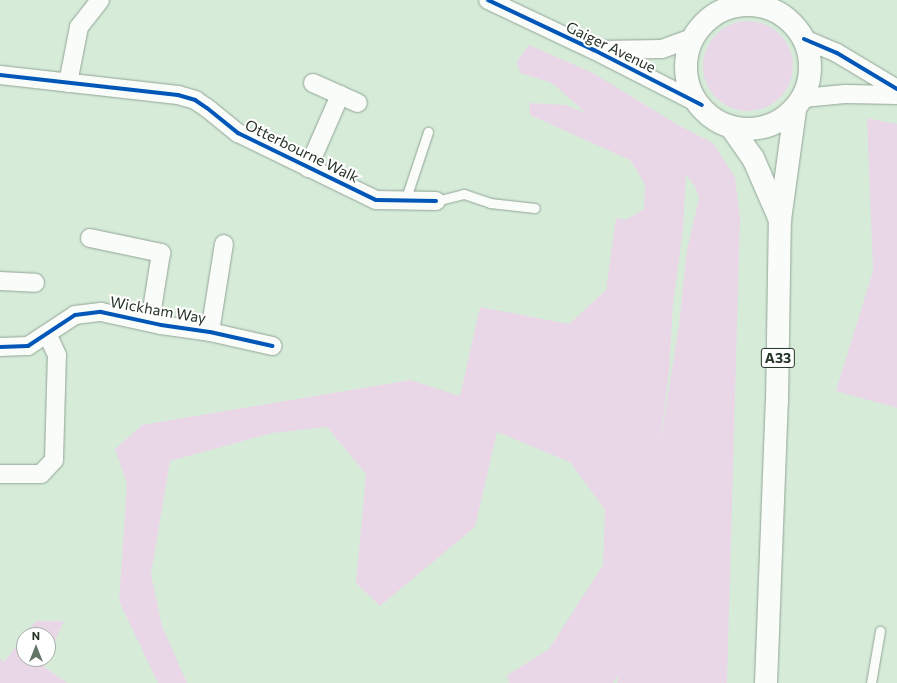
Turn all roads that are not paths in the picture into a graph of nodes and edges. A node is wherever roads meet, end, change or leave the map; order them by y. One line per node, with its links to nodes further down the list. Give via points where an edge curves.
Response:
1 (100, 0): 9 (street, via 79,27)
2 (488, 0): 7 (street, Gaiger Avenue)
3 (794, 0): 5 (highway)
4 (724, 6): 5 (highway, via 760,6 782,14); 6 (highway)
5 (798, 32): 11 (street); 15 (highway, via 810,70)
6 (692, 38): 7 (street, Gaiger Avenue, via 662,49); 16 (highway, via 686,54 685,74 688,85)
7 (594, 50): 16 (street, Gaiger Avenue)
8 (0, 75): 9 (street, Otterbourne Walk)
9 (68, 83): 19 (street, Otterbourne Walk, via 128,88 195,100 238,133)
10 (313, 83): 12 (street)
11 (897, 89)
12 (340, 95): 14 (street); 19 (street)
13 (897, 95): 15 (street, via 845,94)
14 (358, 103)
15 (799, 104): 17 (highway, via 780,120 763,127); 23 (highway, A33)
16 (702, 105): 17 (highway)
17 (731, 128): 23 (highway, A33, via 753,158)
18 (428, 132): 20 (lane)
19 (308, 168): 20 (street, Otterbourne Walk, via 376,200)
20 (405, 201): 21 (street, Otterbourne Walk)
21 (436, 201): 22 (lane, via 464,194 490,202)
22 (535, 208)
23 (780, 220): 35 (highway, A33, via 777,402)
24 (90, 238): 28 (street, via 161,253)
25 (224, 244): 29 (street, Wickham Way)
26 (0, 281): 27 (street)
27 (35, 283)
28 (150, 322): 29 (street, Wickham Way); 30 (street, Wickham Way, via 101,312 75,315)
29 (210, 332): 31 (street, Wickham Way)
30 (47, 334): 32 (street, Wickham Way, via 28,346); 33 (street, via 57,355 54,460 40,474)
31 (272, 346)
32 (0, 347)
33 (0, 474)
34 (880, 631): 36 (lane)
35 (766, 683)
36 (871, 683)

